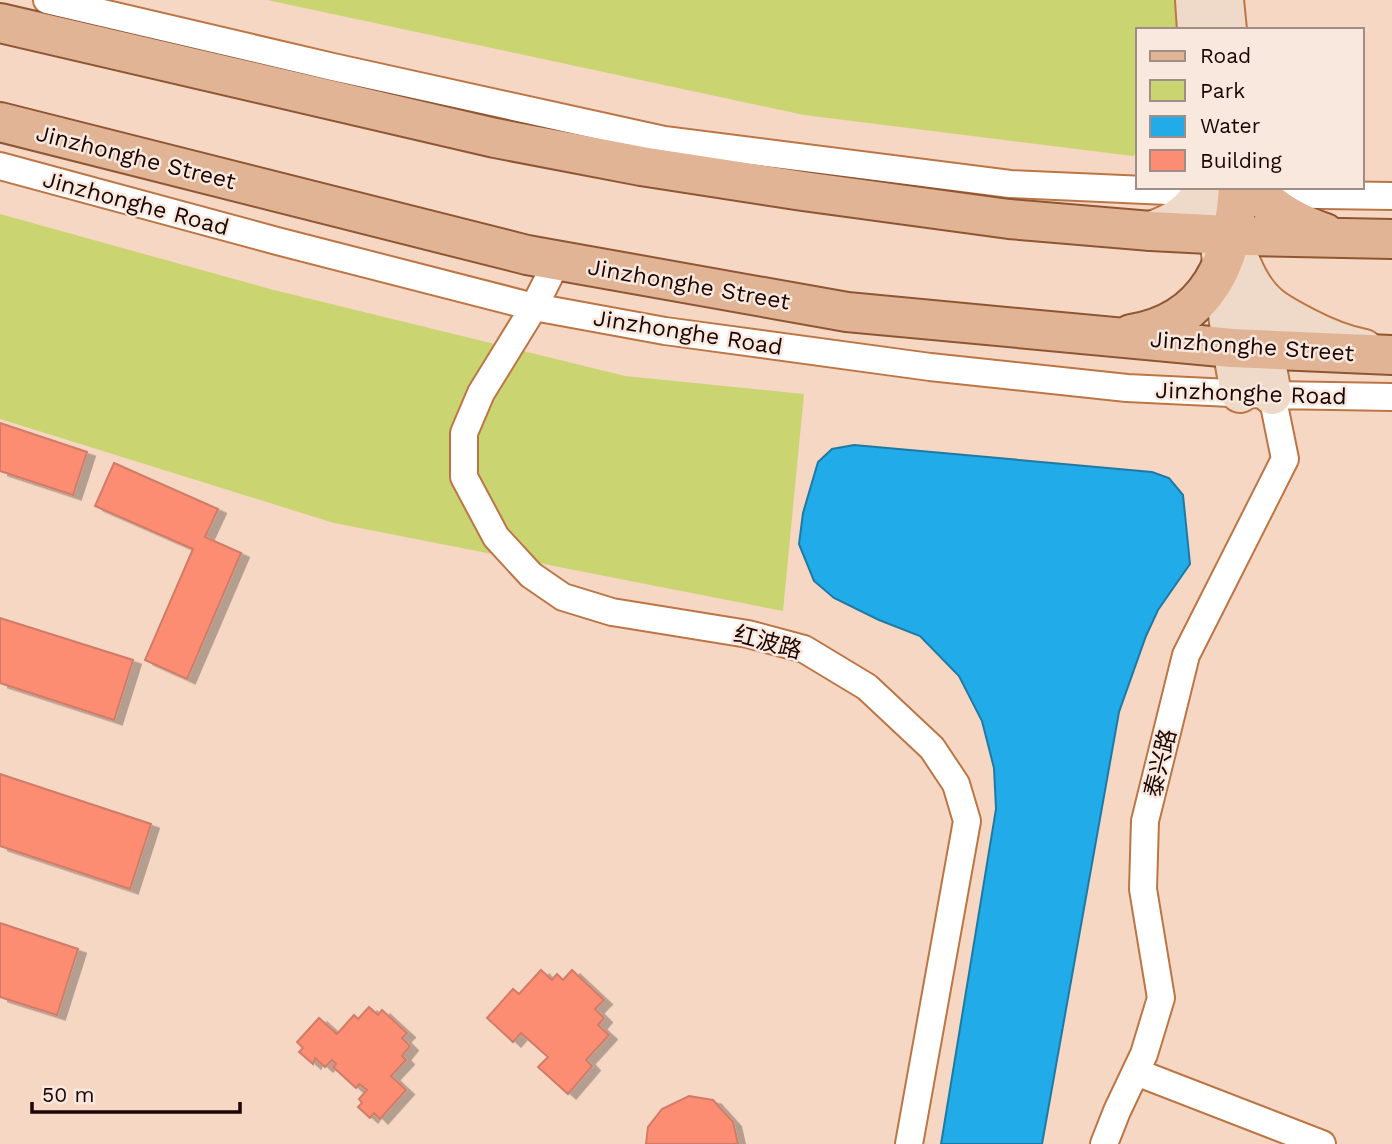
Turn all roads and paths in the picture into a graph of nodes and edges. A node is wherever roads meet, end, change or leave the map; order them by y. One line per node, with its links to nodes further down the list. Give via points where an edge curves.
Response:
1 (47, 0): 9 (street, via 664,140 1010,184)
2 (1195, 0): 5 (street)
3 (1224, 0): 6 (street)
4 (0, 23): 13 (main road, via 495,138 641,166 1009,219)
5 (1197, 28)
6 (1227, 28)
7 (0, 122): 17 (main road, Jinzhonghe Street)
8 (0, 166): 19 (street, Jinzhonghe Road)
9 (1136, 188)
10 (1166, 189): 11 (street)
11 (1228, 191): 12 (street); 13 (street); 14 (main road); 16 (main road)
12 (1392, 196)
13 (1151, 231): 16 (main road)
14 (1341, 238): 15 (main road); 16 (main road)
15 (1392, 239)
16 (1230, 243): 18 (street); 20 (main road, via 1209,288 1181,316 1143,332); 21 (street)
17 (557, 261): 19 (street, 红波路); 20 (main road, Jinzhonghe Street, via 848,312)
18 (1253, 286): 21 (street); 22 (street, via 1269,305 1312,331)
19 (534, 307): 23 (street, Jinzhonghe Road, via 665,331 930,367 1128,388); 26 (street, 红波路, via 481,394 464,433 464,477 496,537 531,575 563,597 612,612 748,634 804,649 867,687 932,748 956,784 967,821)
20 (1111, 337): 21 (main road, Jinzhonghe Street)
21 (1248, 349): 22 (main road, Jinzhonghe Street); 23 (street)
22 (1391, 355)
23 (1256, 394): 24 (street, Jinzhonghe Road); 25 (street, 泰兴路, via 1285,459 1186,655 1145,821 1143,889 1161,998)
24 (1392, 397)
25 (1136, 1072): 27 (street, 泰兴路); 28 (street)
26 (909, 1144)
27 (1104, 1144)
28 (1322, 1144)

